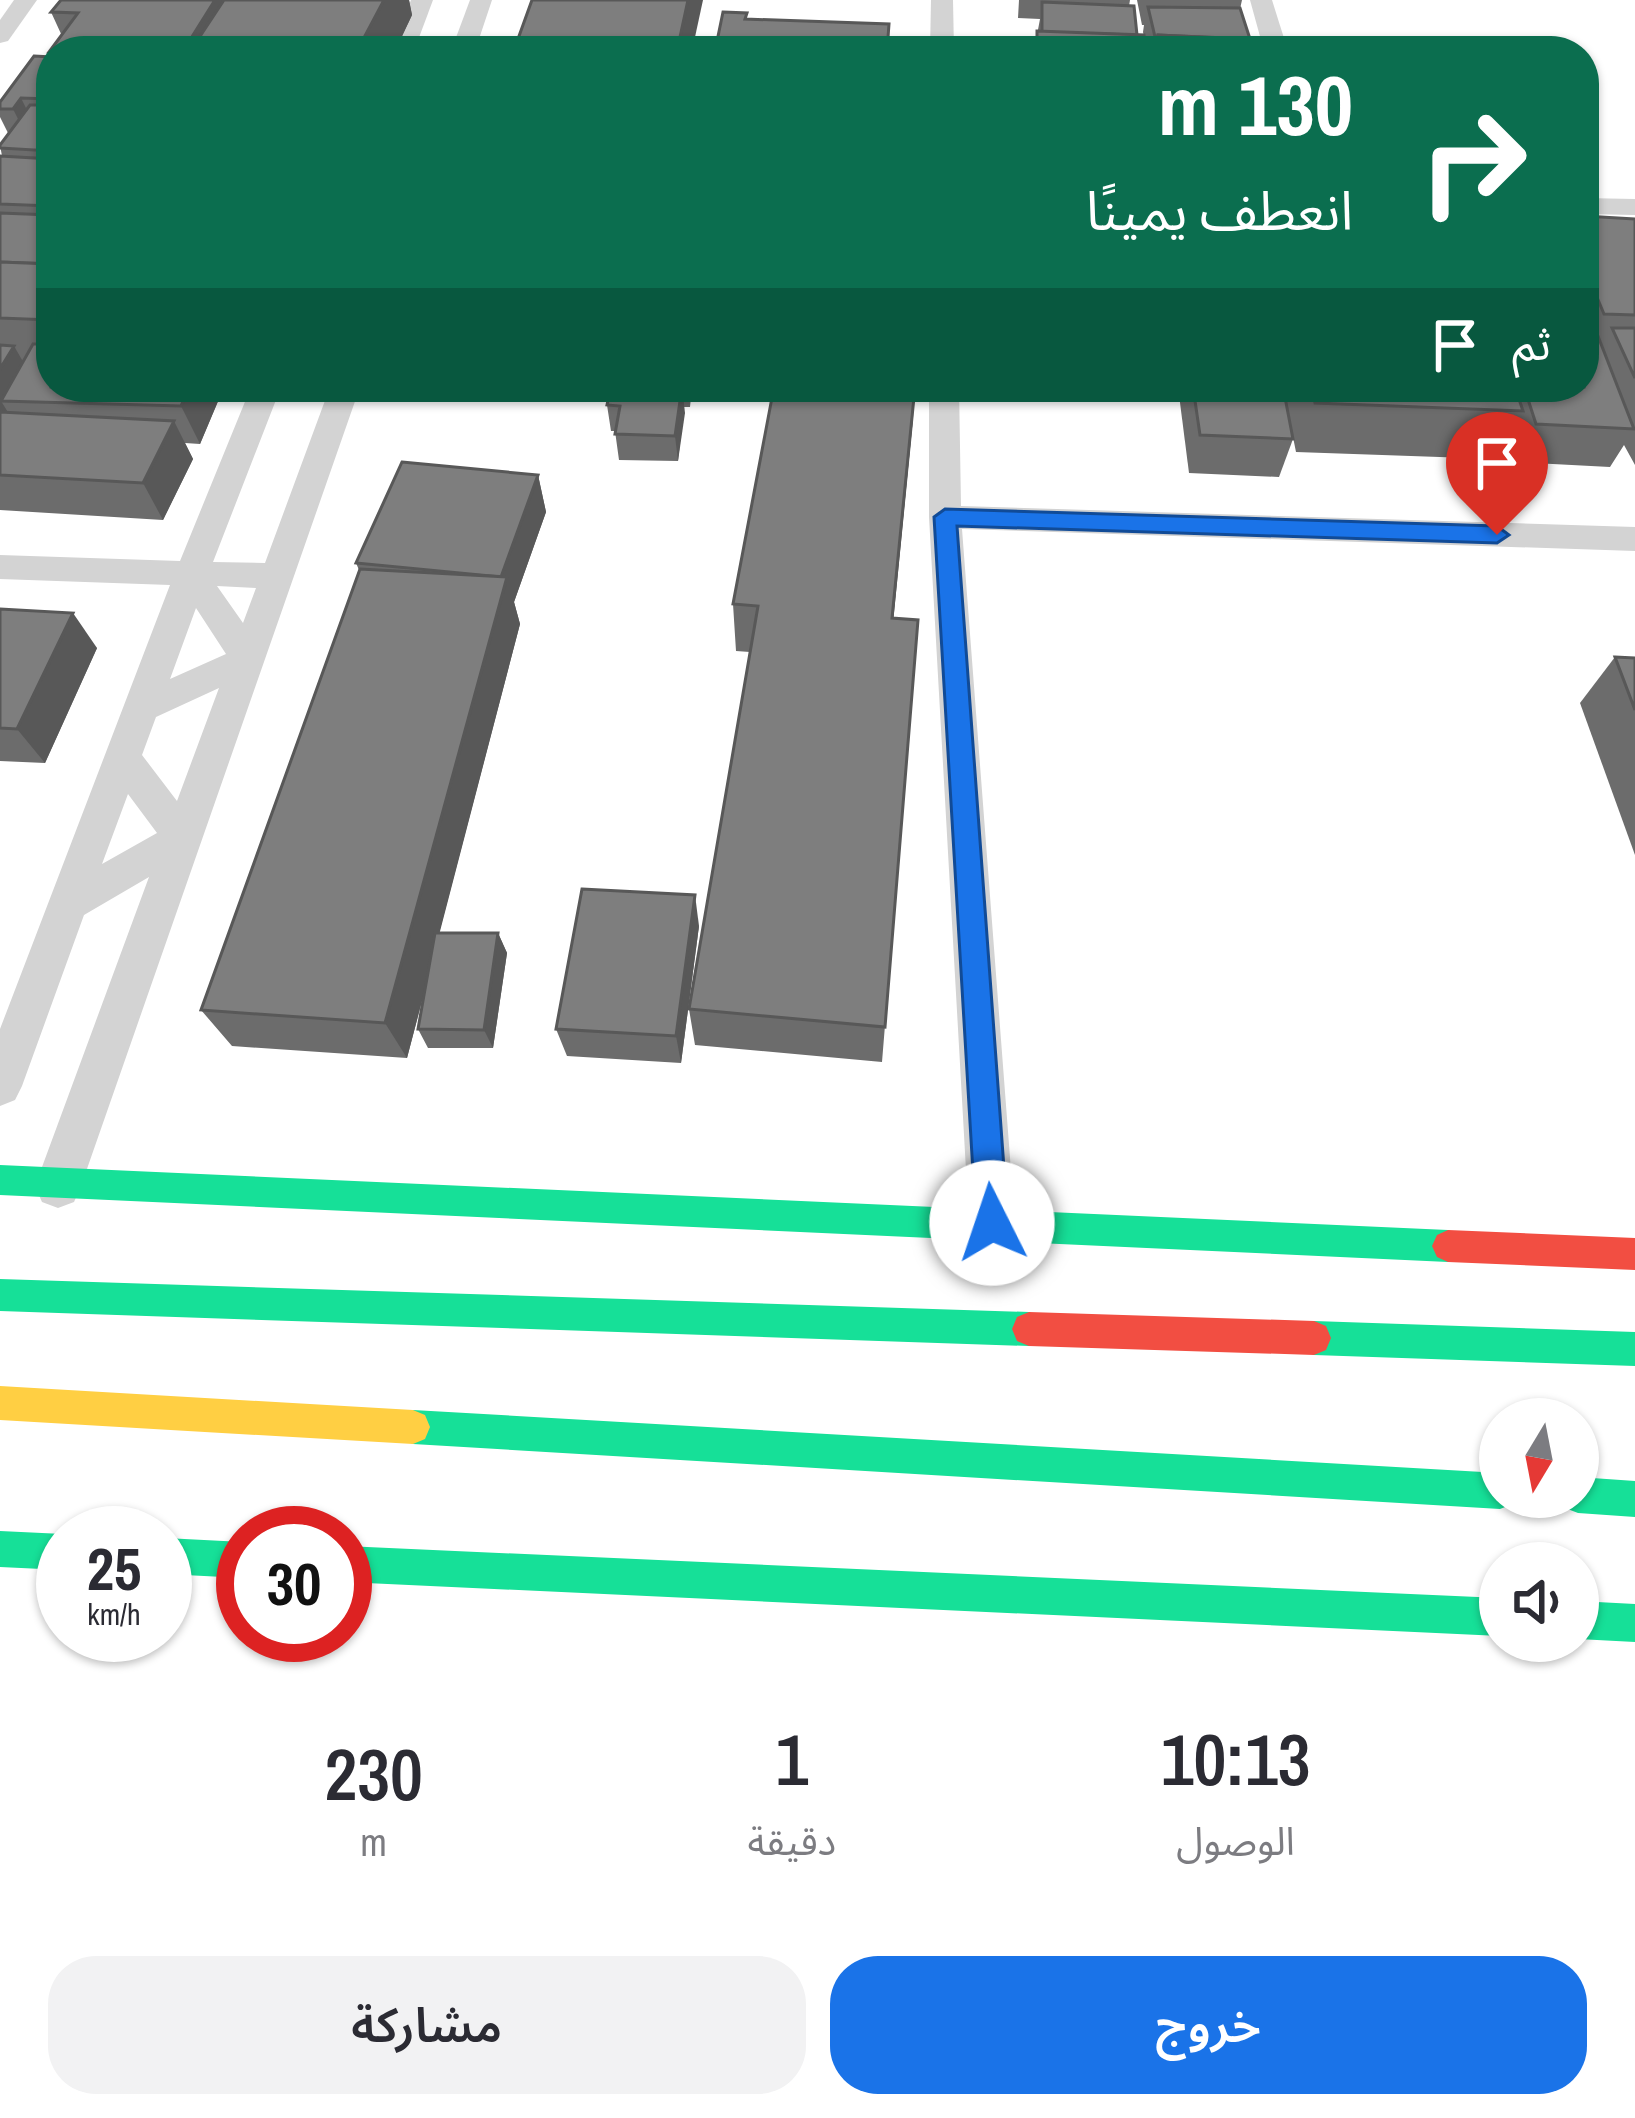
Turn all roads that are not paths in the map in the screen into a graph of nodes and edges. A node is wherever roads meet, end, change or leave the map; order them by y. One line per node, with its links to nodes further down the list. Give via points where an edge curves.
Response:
1 (26, 0): 6 (street)
2 (422, 0): 7 (street)
3 (481, 0): 8 (street)
4 (942, 0): 9 (street)
5 (1261, 0): 10 (street)
6 (0, 36)
7 (408, 36)
8 (468, 36)
9 (942, 36)
10 (1272, 36)
11 (1599, 207): 12 (street)
12 (1635, 208)
13 (260, 402): 19 (street)
14 (339, 402): 20 (street)
15 (944, 402): 16 (street)
16 (945, 517): 17 (street); 29 (street)
17 (1635, 539)
18 (0, 568): 19 (street)
19 (191, 574): 20 (street); 21 (street); 22 (street)
20 (278, 576): 21 (street)
21 (248, 659): 22 (street); 24 (street)
22 (141, 708): 23 (street)
23 (122, 757): 24 (street); 25 (street)
24 (183, 838): 25 (street); 28 (street)
25 (68, 904): 26 (street)
26 (0, 1086)
27 (0, 1180): 28 (street)
28 (58, 1186): 29 (street)
29 (992, 1223): 30 (street)
30 (1635, 1254)
31 (0, 1295): 32 (street)
32 (1635, 1349)
33 (0, 1403): 34 (street)
34 (1479, 1490)
35 (1599, 1496): 36 (street)
36 (1635, 1498)
37 (0, 1549): 38 (street)
38 (36, 1551)
39 (372, 1565): 40 (street)
40 (1479, 1615)
41 (1599, 1621): 42 (street)
42 (1635, 1623)

